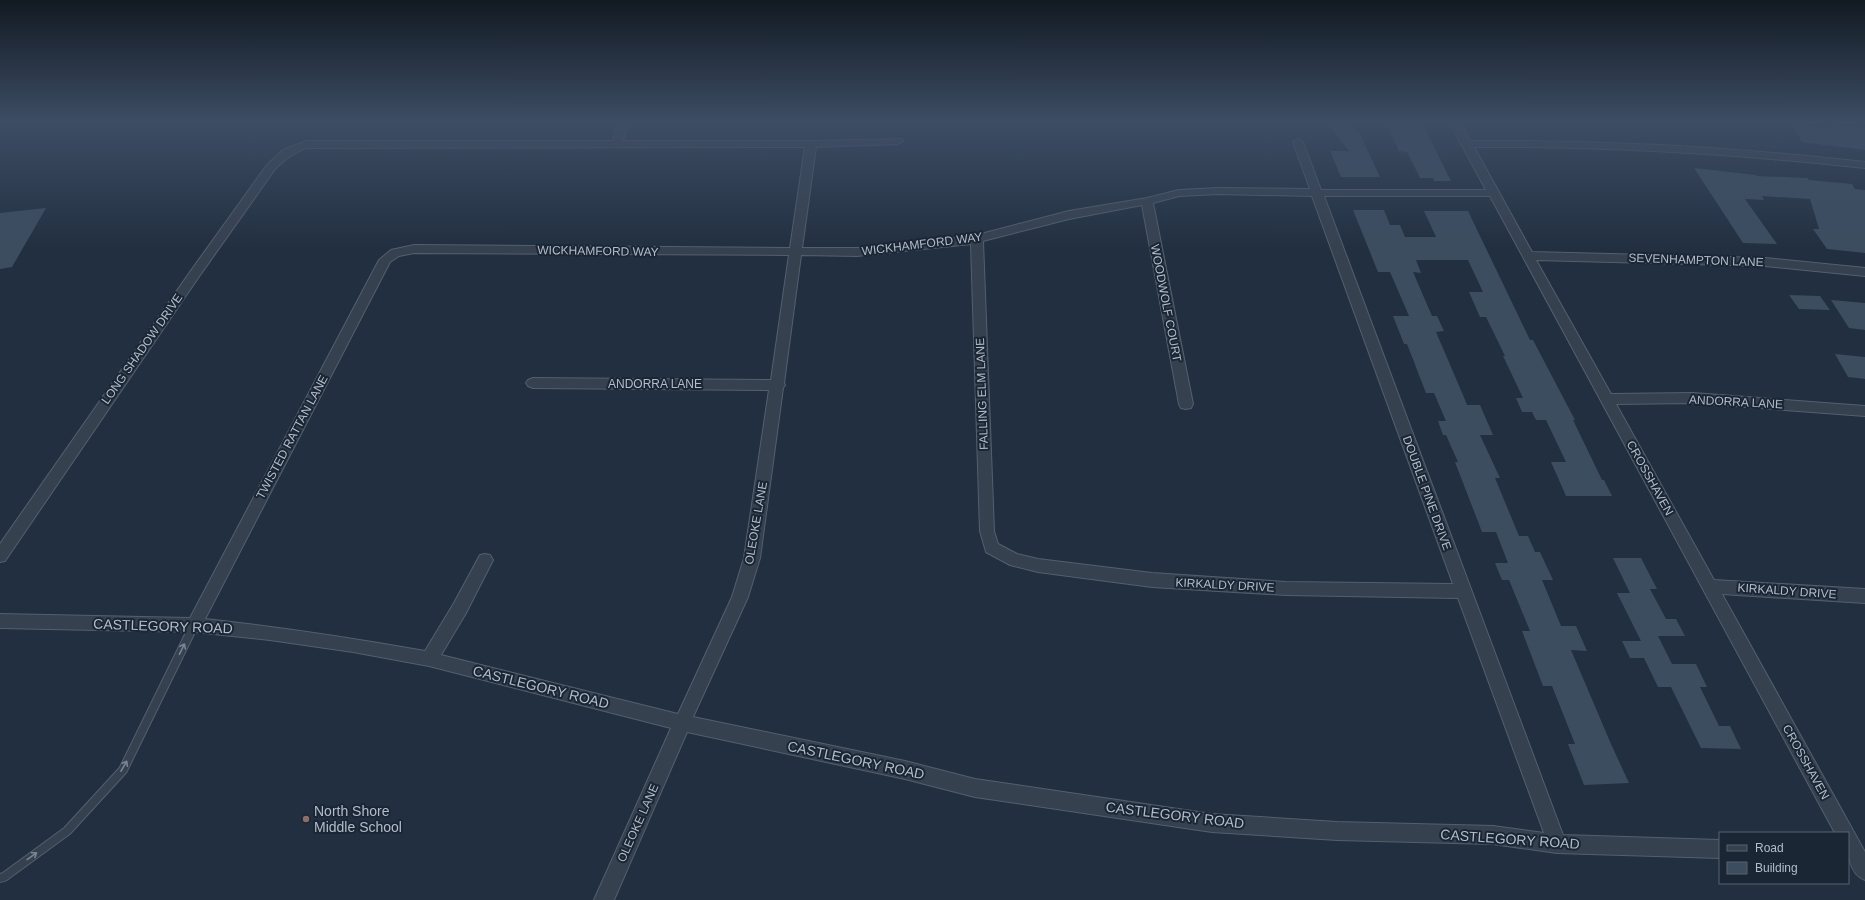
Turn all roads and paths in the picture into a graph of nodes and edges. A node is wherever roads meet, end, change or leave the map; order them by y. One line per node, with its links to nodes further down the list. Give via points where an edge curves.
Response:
1 (272, 165): 19 (street, LONG SHADOW DRIVE)
2 (808, 165): 10 (street, OLEOKE LANE)
3 (1307, 165): 5 (street, DOUBLE PINE DRIVE)
4 (1477, 165): 6 (street, CROSSHAVEN)
5 (1317, 193): 6 (street, WICKHAMFORD WAY); 7 (street, WICKHAMFORD WAY, via 1218,191 1178,193); 22 (street, DOUBLE PINE DRIVE)
6 (1492, 193): 11 (street, CROSSHAVEN)
7 (1147, 201): 8 (street, WICKHAMFORD WAY, via 1069,215); 16 (street, WOODWOLF COURT)
8 (977, 239): 10 (street, WICKHAMFORD WAY, via 857,252); 18 (street, FALLING ELM LANE, via 987,531)
9 (394, 252): 10 (street, WICKHAMFORD WAY, via 414,249); 25 (street, TWISTED RATTAN LANE, via 385,260)
10 (795, 253): 14 (street, OLEOKE LANE)
11 (1527, 256): 12 (street, SEVENHAMPTON LANE, via 1765,262); 15 (street, CROSSHAVEN)
12 (1865, 272)
13 (533, 384): 14 (street, ANDORRA LANE)
14 (778, 385): 27 (street, OLEOKE LANE, via 752,558 740,597)
15 (1607, 399): 17 (street, ANDORRA LANE, via 1693,398); 21 (street, CROSSHAVEN)
16 (1186, 404)
17 (1865, 411)
18 (991, 548): 22 (street, KIRKALDY DRIVE, via 1015,560 1047,566 1201,585)
19 (0, 556)
20 (485, 560): 26 (street)
21 (1709, 586): 23 (street, KIRKALDY DRIVE); 28 (street, CROSSHAVEN)
22 (1464, 591): 29 (street, DOUBLE PINE DRIVE)
23 (1865, 596)
24 (0, 621): 25 (street, CASTLEGORY ROAD)
25 (194, 625): 26 (street, CASTLEGORY ROAD, via 277,634); 33 (lane, one-way to 25, via 67,832 123,770)
26 (429, 659): 27 (street, CASTLEGORY ROAD)
27 (682, 723): 29 (street, CASTLEGORY ROAD, via 905,770 975,788 1212,823 1337,832 1493,835); 34 (street, OLEOKE LANE)
28 (1844, 832)
29 (1557, 844): 30 (street, CASTLEGORY ROAD)
30 (1719, 849)
31 (1854, 850): 32 (street)
32 (1865, 871)
33 (0, 878)
34 (604, 900)

